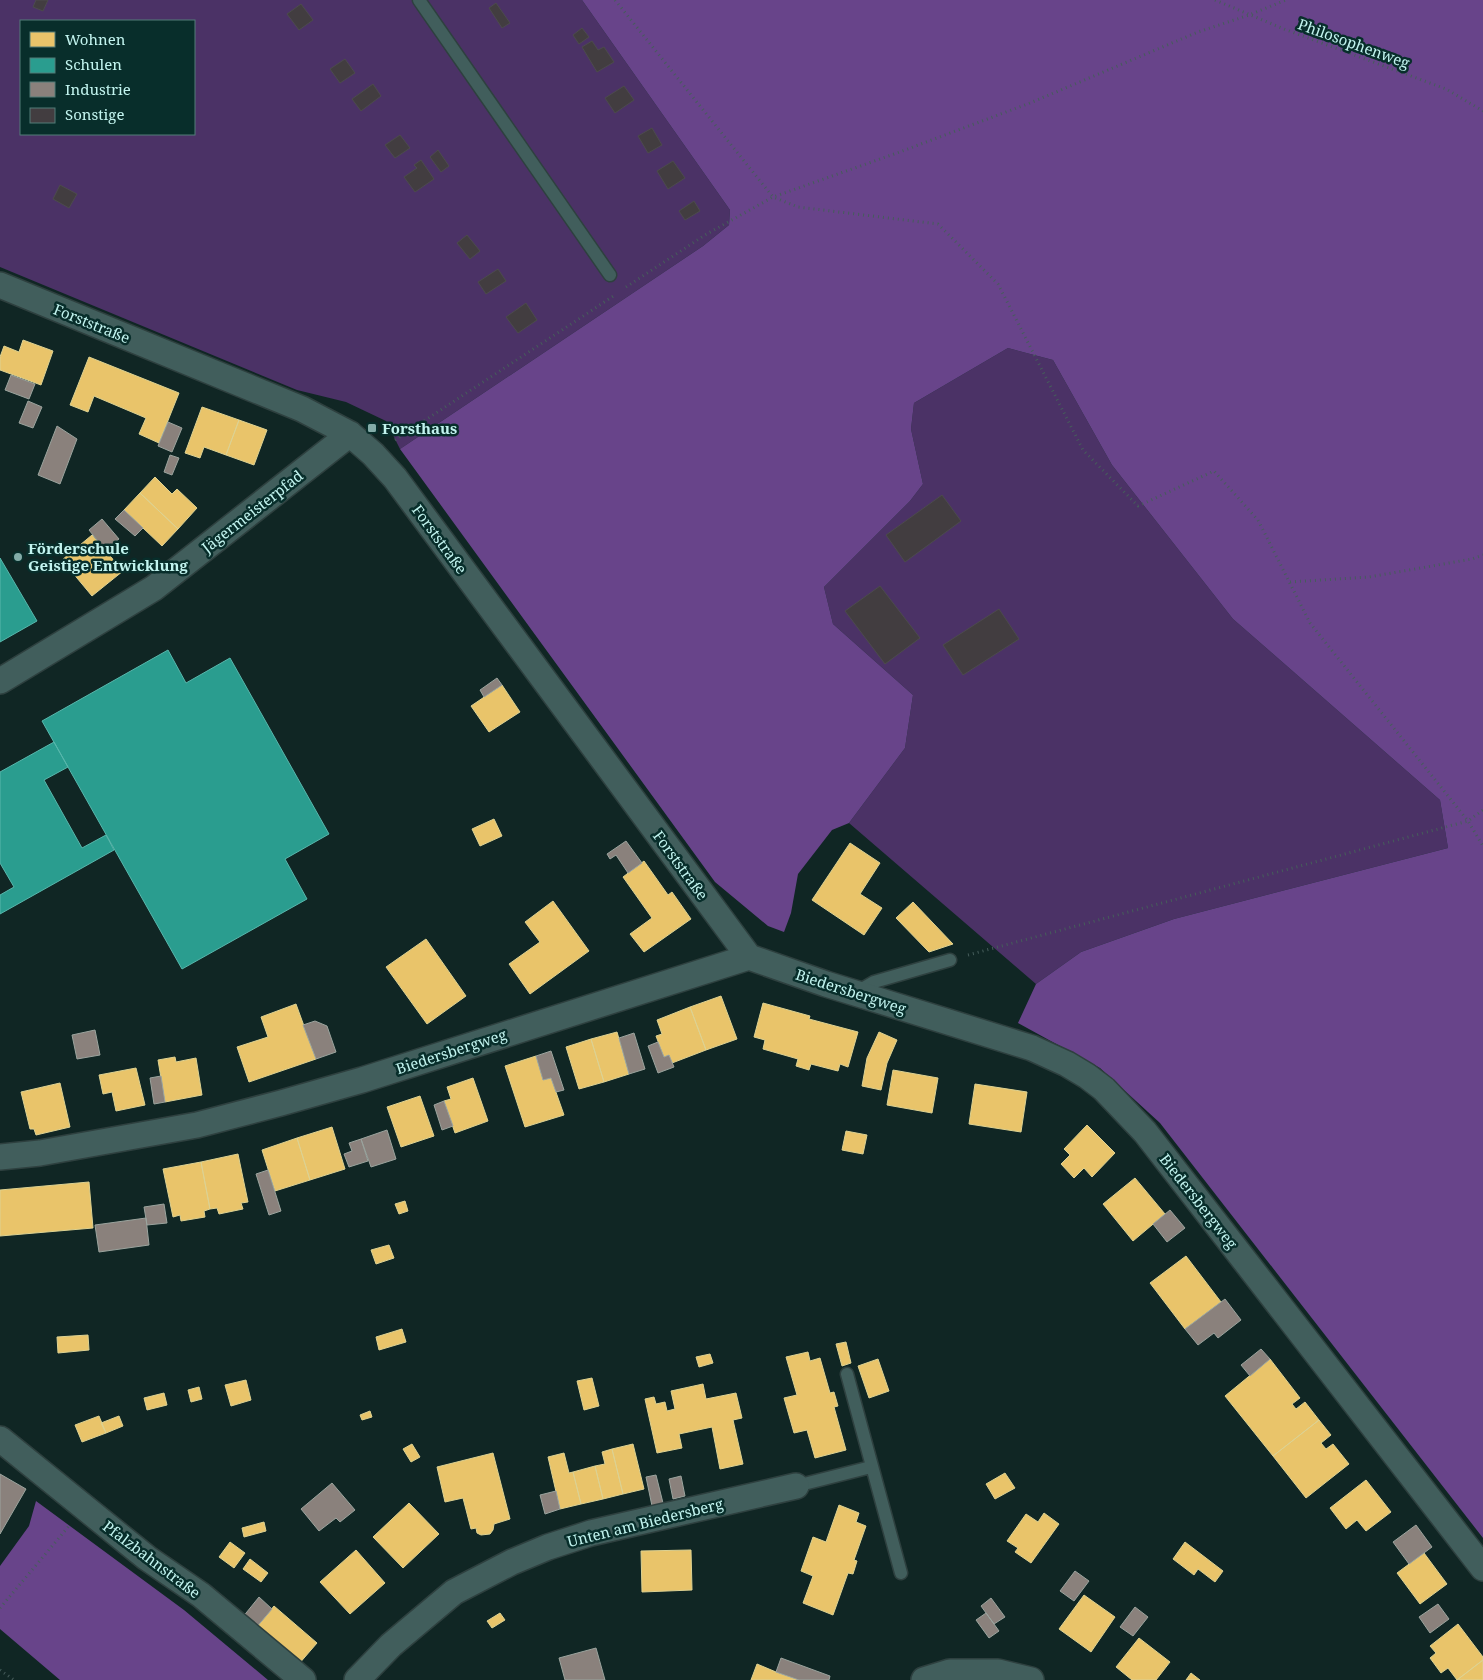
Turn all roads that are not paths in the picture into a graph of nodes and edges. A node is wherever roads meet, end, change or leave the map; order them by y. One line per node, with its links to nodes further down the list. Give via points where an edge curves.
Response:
1 (419, 0): 2 (lane)
2 (610, 275)
3 (0, 285): 4 (street, Forststraße, via 302,409)
4 (350, 434): 5 (street, Jägermeisterpfad, via 154,588); 6 (street, Forststraße, via 395,478)
5 (0, 681)
6 (749, 957): 8 (street, Biedersbergweg); 9 (street, Biedersbergweg, via 271,1106 198,1125)
7 (950, 960): 8 (lane, via 874,982)
8 (855, 993): 14 (street, Biedersbergweg, via 1032,1048 1067,1064 1104,1089 1145,1132)
9 (0, 1157)
10 (847, 1374): 12 (lane)
11 (0, 1439): 16 (street, Pfalzbahnstraße, via 147,1558 201,1595)
12 (871, 1467): 13 (lane); 15 (lane)
13 (796, 1486): 17 (street, Unten am Biedersberg, via 591,1532 512,1562 454,1592 391,1645)
14 (1483, 1568)
15 (901, 1573)
16 (303, 1680)
17 (358, 1680)
18 (924, 1680): 19 (street, via 950,1672 998,1672)
19 (1031, 1680)

